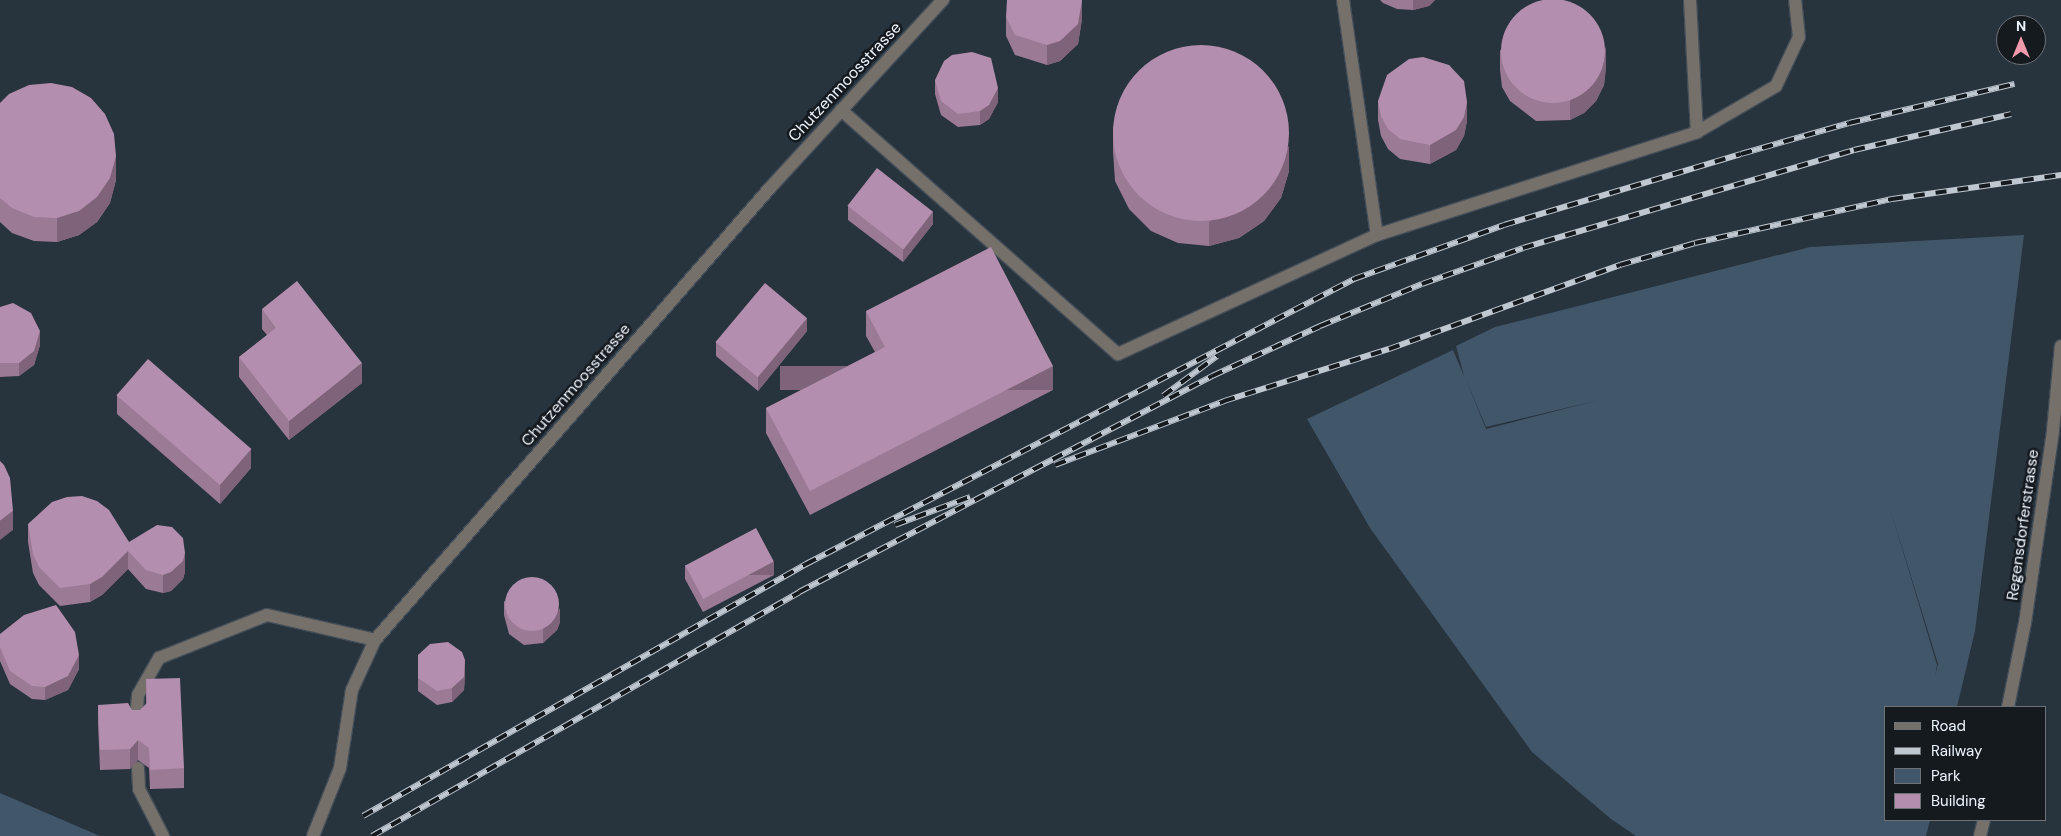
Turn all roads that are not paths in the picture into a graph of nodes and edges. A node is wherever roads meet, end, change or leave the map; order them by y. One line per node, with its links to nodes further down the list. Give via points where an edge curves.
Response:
1 (943, 0): 5 (street, Chutzenmoosstrasse)
2 (1343, 0): 7 (street)
3 (1690, 0): 6 (street)
4 (1795, 0): 6 (street, via 1798,37 1776,86)
5 (841, 110): 7 (street, via 1118,354); 9 (street, Chutzenmoosstrasse)
6 (1697, 132): 7 (street)
7 (1377, 236)
8 (2061, 346): 10 (street, Regensdorferstrasse, via 2054,430 2025,623)
9 (374, 640): 11 (street, via 267,615 159,658 138,694); 15 (street, Chutzenmoosstrasse, via 352,690 340,768)
10 (2008, 706)
11 (136, 723)
12 (138, 768): 14 (street, via 139,789)
13 (1984, 821): 16 (street)
14 (164, 836)
15 (313, 836)
16 (1980, 836)

